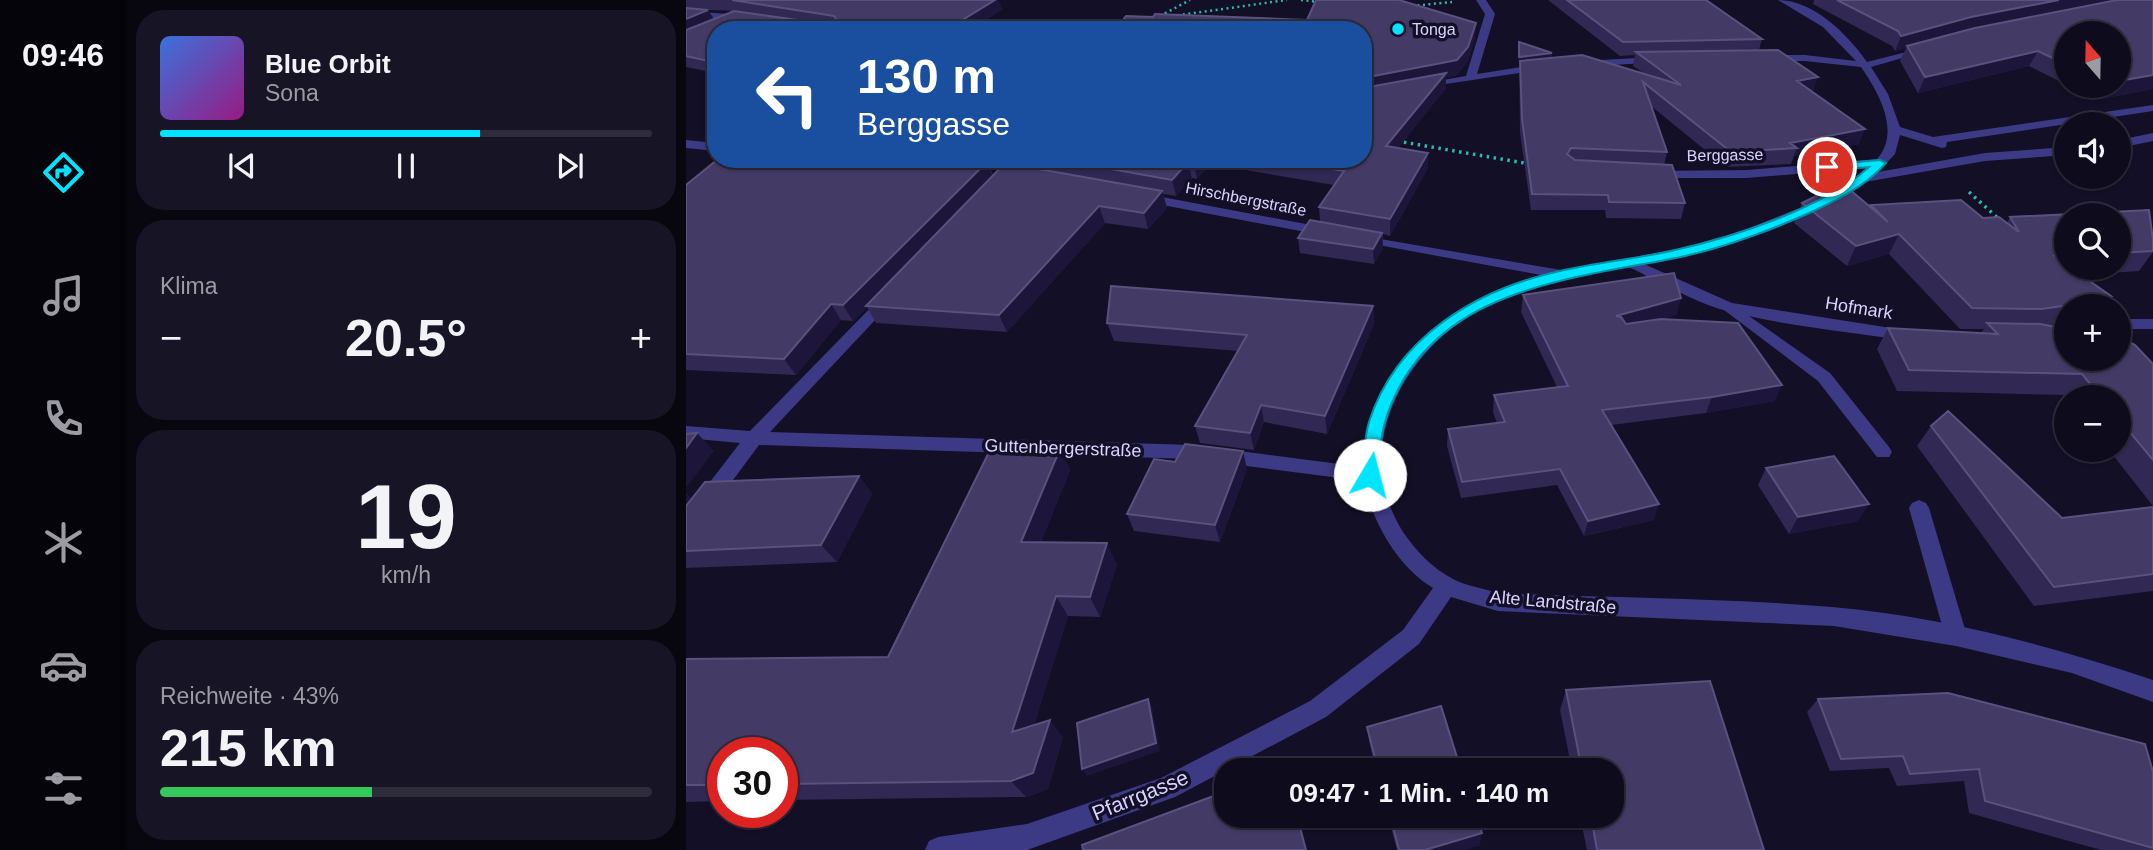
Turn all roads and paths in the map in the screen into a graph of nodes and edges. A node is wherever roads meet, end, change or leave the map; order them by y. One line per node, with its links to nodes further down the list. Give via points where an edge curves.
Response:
1 (1190, 0): 2 (path, via 1157,18)
2 (1287, 0)
3 (1301, 0): 7 (path)
4 (1481, 0): 19 (street, via 1490,14)
5 (1783, 0): 17 (street, via 1817,18)
6 (1460, 1): 8 (path)
7 (1325, 2)
8 (1405, 6)
9 (686, 14): 10 (street)
10 (739, 17): 11 (street); 12 (street)
11 (751, 19)
12 (730, 21)
13 (1940, 44): 17 (street)
14 (1751, 59): 17 (street, via 1805,58)
15 (1670, 60): 16 (street)
16 (1564, 65)
17 (1867, 65): 22 (street)
18 (1551, 66): 19 (street)
19 (1471, 77): 20 (street)
20 (1417, 87)
21 (2153, 108): 25 (street)
22 (1895, 129): 25 (street); 31 (street, Alte Landstraße, via 1892,147)
23 (2153, 136): 26 (street)
24 (1388, 139): 32 (path)
25 (1932, 141): 30 (street)
26 (2131, 141)
27 (686, 144): 28 (street)
28 (707, 146)
29 (2054, 152): 30 (street)
30 (1985, 157): 33 (street)
31 (1880, 163): 34 (street, Berggasse, via 1747,174); 35 (street, Alte Landstraße)
32 (1537, 164)
33 (1940, 165): 35 (street); 37 (path)
34 (1637, 173)
35 (1861, 180): 38 (street, Alte Landstraße, via 1777,223 1717,243)
36 (1129, 195): 39 (street, Hirschbergstraße)
37 (2006, 226)
38 (1627, 262): 39 (street, Alte Landstraße); 41 (street)
39 (1560, 275): 48 (street, Alte Landstraße, via 1498,294 1458,316 1424,344 1398,377 1377,423)
40 (895, 290): 46 (street)
41 (1729, 307): 44 (street, Hofmark); 47 (street, via 1824,377)
42 (2131, 324): 43 (street)
43 (2153, 324)
44 (1924, 336)
45 (686, 432): 46 (street, Guttenbergerstraße)
46 (754, 438): 48 (street, Guttenbergerstraße, via 1192,452); 50 (street)
47 (1883, 452)
48 (1370, 475): 51 (street, Alte Landstraße, via 1383,518 1410,559)
49 (1919, 508): 52 (street)
50 (686, 528)
51 (1447, 586): 52 (street, Alte Landstraße, via 1498,602 1834,617); 54 (street, Pfarrgasse, via 1411,637 1318,709 1166,789 1027,837)
52 (1956, 636): 53 (street, Alte Landstraße, via 2072,663)
53 (2153, 691)
54 (938, 850)

